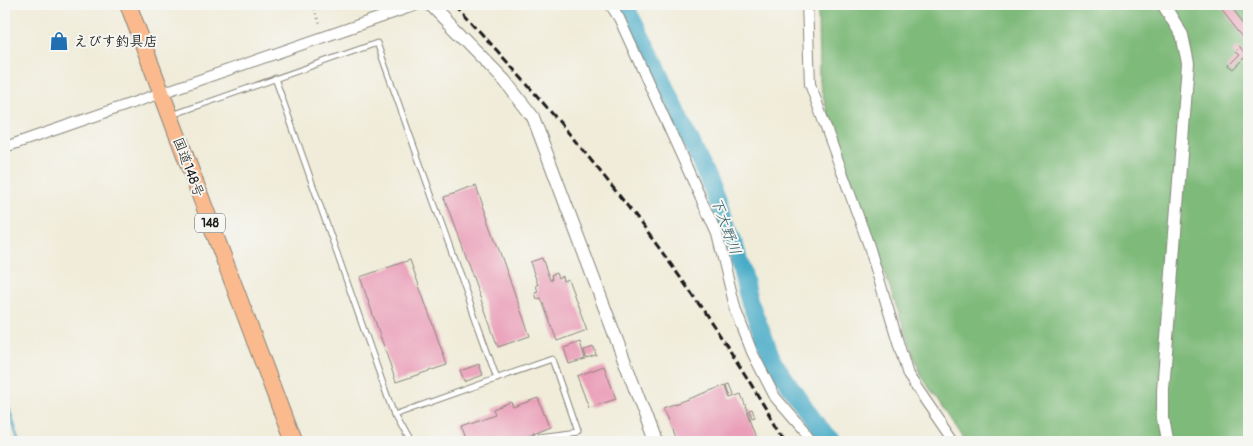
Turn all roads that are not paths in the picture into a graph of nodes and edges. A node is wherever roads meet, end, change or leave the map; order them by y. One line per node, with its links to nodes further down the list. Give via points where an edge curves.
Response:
1 (128, 4): 8 (highway, 国道148号 / 148)
2 (419, 4): 8 (street)
3 (430, 4): 13 (street, via 505,80 533,117)
4 (610, 4): 17 (street, via 717,234 736,310 752,352 775,397)
5 (807, 4): 18 (street, via 810,84 869,246 908,374)
6 (1163, 4): 19 (street, via 1182,35 1188,64 1163,390 1163,418)
7 (276, 78): 9 (lane); 11 (lane, via 377,43); 12 (lane)
8 (160, 92): 9 (highway, 国道148号 / 148); 10 (street)
9 (169, 116): 14 (highway, 国道148号 / 148)
10 (11, 145)
11 (497, 379): 12 (lane); 16 (lane, via 552,359 577,432)
12 (394, 415): 15 (lane)
13 (651, 441)
14 (293, 442)
15 (409, 442)
16 (522, 442)
17 (814, 442)
18 (954, 442)
19 (1168, 442)

